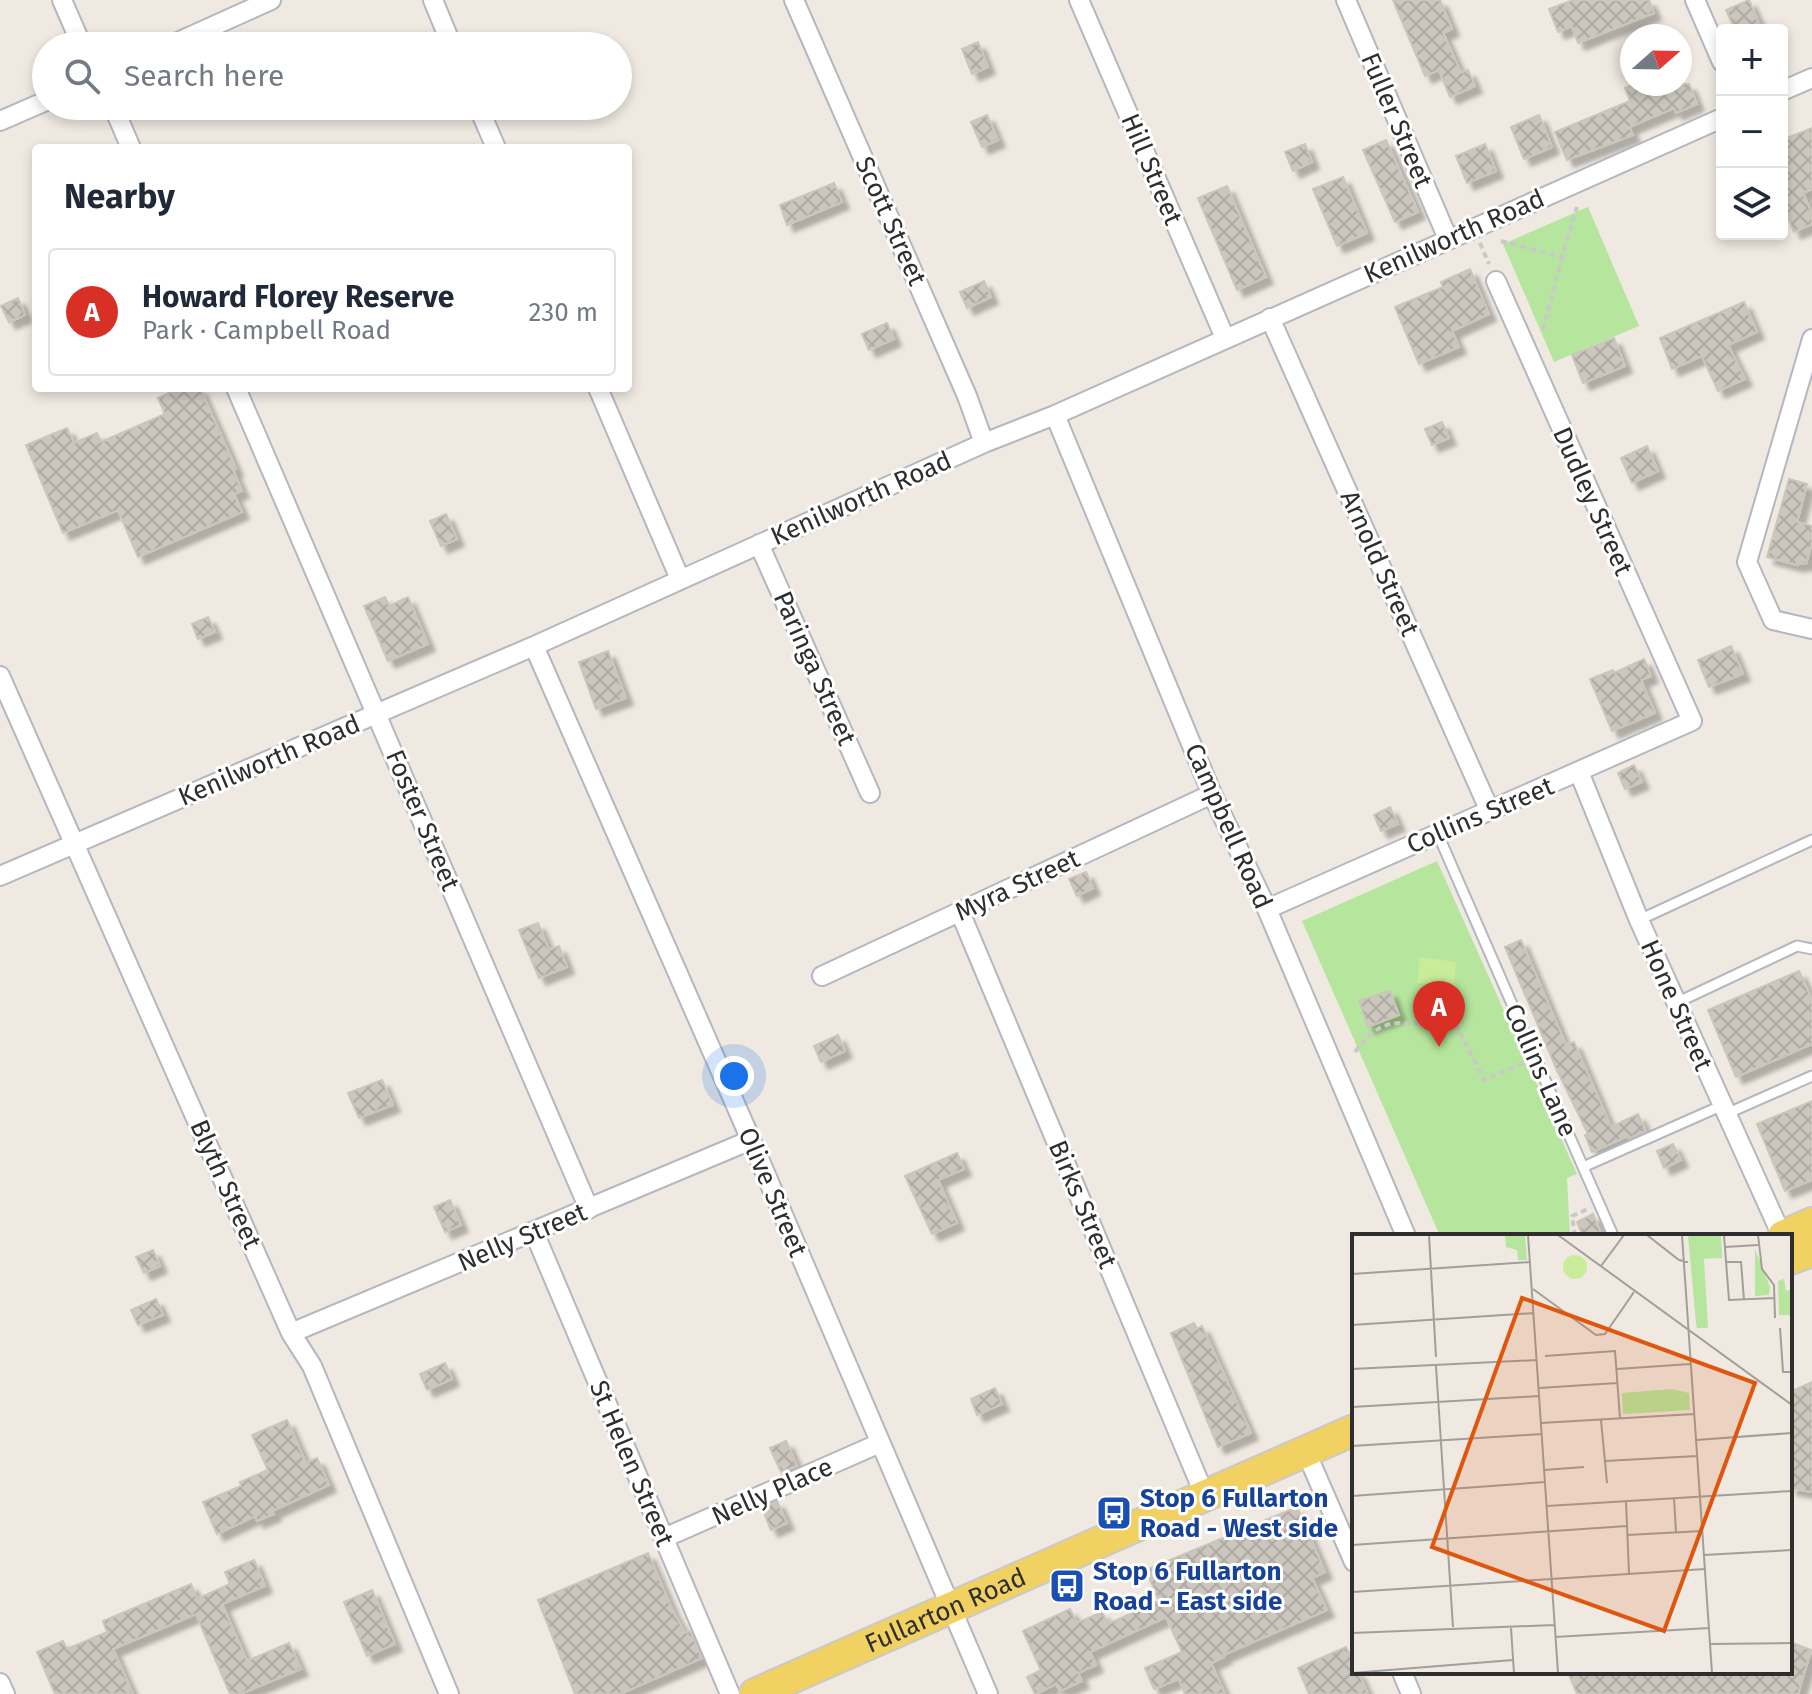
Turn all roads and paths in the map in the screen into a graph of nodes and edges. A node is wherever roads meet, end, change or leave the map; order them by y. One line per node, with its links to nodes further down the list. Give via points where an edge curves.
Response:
1 (62, 0): 8 (street)
2 (271, 0): 9 (street)
3 (433, 0): 10 (street)
4 (794, 0): 34 (street, Scott Street)
5 (1079, 0): 29 (street, Hill Street)
6 (1346, 0): 23 (street, Fuller Street)
7 (1695, 0): 11 (street)
8 (76, 32)
9 (200, 32)
10 (446, 32)
11 (1716, 48)
12 (1812, 78): 13 (street)
13 (1788, 88)
14 (32, 107): 17 (street)
15 (119, 120): 19 (street)
16 (484, 120): 20 (street)
17 (0, 121)
18 (1716, 121): 22 (street, Kenilworth Road)
19 (129, 144)
20 (494, 144)
21 (1577, 207): 25 (path)
22 (1474, 228): 23 (street, Kenilworth Road); 26 (path)
23 (1448, 239): 27 (street, Kenilworth Road)
24 (1501, 241): 25 (path)
25 (1562, 257): 28 (path)
26 (1496, 281): 41 (street, Dudley Street)
27 (1270, 318): 29 (street, Kenilworth Road); 45 (street, Arnold Street)
28 (1543, 330)
29 (1225, 338): 33 (street, Kenilworth Road)
30 (1812, 339): 37 (street, via 1747,562 1773,620)
31 (238, 392): 40 (street, Foster Street)
32 (600, 392): 36 (street)
33 (1055, 415): 34 (street, Kenilworth Road); 44 (street, Campbell Road)
34 (984, 443): 35 (street, Kenilworth Road)
35 (759, 544): 36 (street, Kenilworth Road); 43 (street, Paringa Street)
36 (680, 579): 38 (street, Kenilworth Road)
37 (1812, 629)
38 (534, 646): 40 (street, Kenilworth Road); 60 (street, Olive Street)
39 (0, 676): 48 (street, Blyth Street)
40 (378, 714): 48 (street, Kenilworth Road); 63 (street, Foster Street)
41 (1692, 721): 42 (street, Collins Street)
42 (1579, 772): 45 (street, Collins Street); 52 (street, Hone Street)
43 (870, 793)
44 (1212, 794): 50 (street, Campbell Road); 51 (street, Myra Street)
45 (1489, 809): 46 (street, Collins Street)
46 (1437, 832): 50 (street, Collins Street); 61 (lane, Collins Lane)
47 (1812, 840): 52 (lane)
48 (75, 843): 49 (street, Kenilworth Road); 73 (street, Blyth Street)
49 (0, 876)
50 (1267, 909): 67 (street, Campbell Road)
51 (960, 912): 54 (street, Myra Street); 77 (street, Birks Street)
52 (1639, 920): 55 (street, Hone Street)
53 (1812, 949): 55 (lane, via 1797,946)
54 (822, 976)
55 (1676, 1003): 59 (street, Hone Street)
56 (1355, 1052): 57 (path, via 1378,1028 1402,1021 1434,1023 1450,1013 1484,1080)
57 (1530, 1060)
58 (1812, 1076): 59 (lane, Collins Lane)
59 (1724, 1110): 61 (lane, Collins Lane); 69 (street, Hone Street)
60 (751, 1140): 63 (street, Nelly Street); 75 (street, Olive Street)
61 (1583, 1167): 62 (lane)
62 (1599, 1204): 66 (lane); 68 (path, via 1572,1216)
63 (589, 1209): 65 (street, Nelly Street)
64 (1812, 1223): 70 (main road)
65 (534, 1232): 73 (street, Nelly Street); 78 (street, St Helen Street)
66 (1612, 1233)
67 (1405, 1234)
68 (1575, 1234)
69 (1781, 1234)
70 (1787, 1234)
71 (1812, 1251): 72 (main road)
72 (1792, 1258)
73 (291, 1333): 84 (street, Blyth Street, via 312,1366)
74 (1352, 1431): 76 (main road, Fullarton Road)
75 (880, 1443): 78 (street, Nelly Place); 80 (street, Olive Street)
76 (1306, 1452): 77 (main road, Fullarton Road); 79 (street)
77 (1205, 1496): 80 (main road, Fullarton Road)
78 (664, 1538): 85 (street, St Helen Street)
79 (1352, 1557)
80 (950, 1608): 86 (main road, Fullarton Road); 87 (street, Olive Street)
81 (1403, 1674): 88 (street)
82 (0, 1683): 83 (street)
83 (5, 1694)
84 (449, 1694)
85 (730, 1694)
86 (755, 1694)
87 (988, 1694)
88 (1411, 1694)

